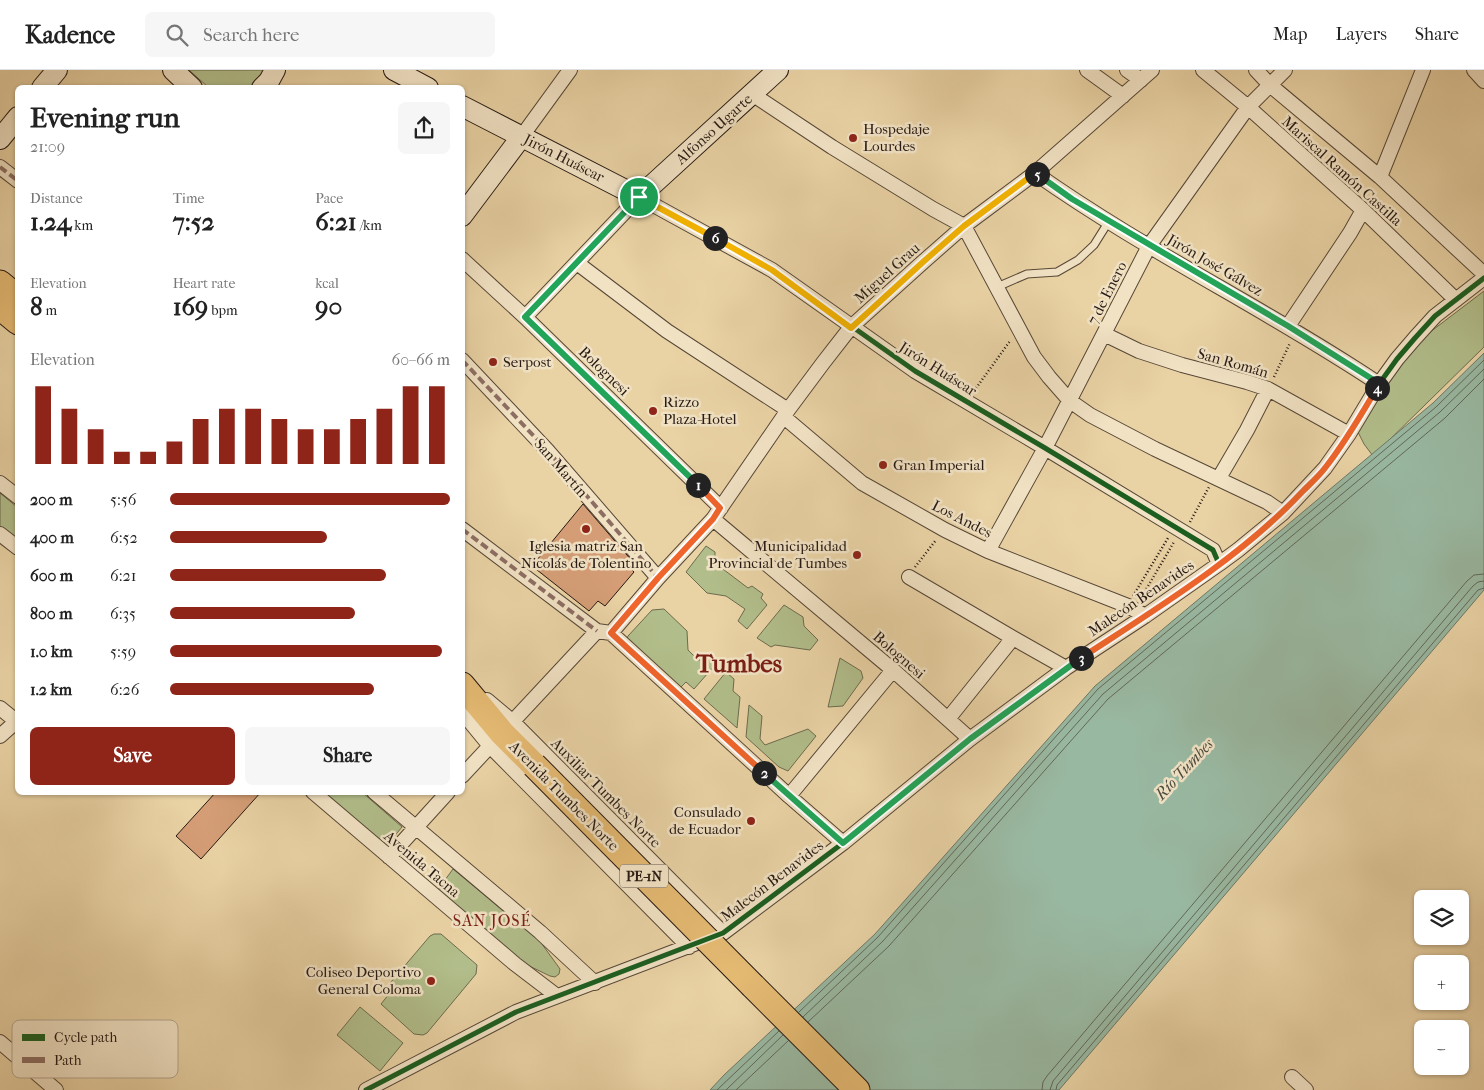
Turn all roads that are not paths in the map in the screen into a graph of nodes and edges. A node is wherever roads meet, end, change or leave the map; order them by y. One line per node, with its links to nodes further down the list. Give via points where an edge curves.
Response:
1 (56, 70): 16 (main road)
2 (173, 70): 17 (main road)
3 (394, 70): 18 (main road)
4 (570, 70): 25 (street)
5 (778, 70): 20 (main road, Alfonso Ugarte)
6 (1087, 70): 21 (street)
7 (1127, 70): 14 (street)
8 (1152, 70): 14 (street, Miguel Grau)
9 (1203, 70): 22 (street, Mariscal Ramón Castilla)
10 (1256, 70): 19 (street, Mariscal Ramón Castilla)
11 (1285, 70): 19 (street, 7 de Enero)
12 (1422, 70): 29 (street)
13 (1474, 70): 15 (street)
14 (1141, 80): 21 (street, Miguel Grau)
15 (1484, 81)
16 (44, 85)
17 (189, 85)
18 (422, 85)
19 (1270, 85): 22 (street, 7 de Enero); 29 (street, Mariscal Ramón Castilla)
20 (752, 94): 31 (main road, Alfonso Ugarte); 35 (street, via 832,147)
21 (1123, 96): 28 (street, Miguel Grau)
22 (1248, 107): 32 (street, Mariscal Ramón Castilla); 36 (street, 7 de Enero)
23 (465, 108): 25 (main road, Jirón Huáscar)
24 (15, 121): 26 (main road)
25 (522, 136): 31 (main road, Jirón Huáscar); 33 (main road)
26 (0, 139)
27 (0, 167): 30 (street)
28 (1035, 173): 34 (street, Jirón José Gálvez); 35 (street, Miguel Grau)
29 (1380, 177): 39 (street, Mariscal Ramón Castilla)
30 (15, 179)
31 (639, 197): 38 (street, Alfonso Ugarte); 48 (street, Jirón Huáscar, via 772,270)
32 (1363, 210): 44 (street, Mariscal Ramón Castilla); 49 (street)
33 (465, 212)
34 (1109, 221): 36 (street, Jirón José Gálvez); 42 (lane, via 1094,245 1078,260 1057,272 1028,274)
35 (964, 226): 42 (street); 48 (street, Miguel Grau)
36 (1149, 246): 49 (street, Jirón José Gálvez); 50 (street, 7 de Enero)
37 (465, 262): 46 (street, Bolognesi)
38 (577, 263): 46 (street, Alfonso Ugarte); 55 (street, Los Andes)
39 (1484, 274)
40 (1484, 278): 44 (street, Malecón Benavides)
41 (0, 283): 43 (highway)
42 (997, 287): 54 (street, via 1034,357)
43 (15, 296)
44 (1456, 300): 52 (street, Malecón Benavides, via 1435,316 1415,338)
45 (0, 307): 47 (highway)
46 (525, 317): 61 (street, Bolognesi)
47 (15, 320)
48 (851, 328): 55 (street, Miguel Grau); 57 (street, Jirón Huáscar, via 915,371)
49 (1292, 328): 52 (street, Jirón José Gálvez)
50 (1104, 334): 53 (street, San Román, via 1139,351); 54 (street, 7 de Enero)
51 (465, 363): 69 (street, San Martín)
52 (1380, 384): 56 (street, Malecón Benavides)
53 (1268, 389): 56 (street, San Román); 58 (street)
54 (1070, 401): 57 (street, 7 de Enero); 58 (street, via 1155,449)
55 (786, 414): 61 (street, Miguel Grau); 66 (street, Los Andes, via 862,483)
56 (1349, 434): 62 (street, Malecón Benavides, via 1325,468)
57 (1045, 448): 66 (street, 7 de Enero); 67 (street, Jirón Huáscar, via 1213,550)
58 (1217, 477): 62 (street)
59 (0, 483): 60 (street)
60 (15, 495)
61 (717, 513): 69 (street, Miguel Grau); 74 (street, Bolognesi)
62 (1283, 513): 67 (street, Malecón Benavides)
63 (465, 531): 71 (street)
64 (0, 534): 65 (street)
65 (15, 546)
66 (988, 551): 70 (street, Los Andes)
67 (1219, 564): 70 (street, Malecón Benavides)
68 (909, 577): 72 (street)
69 (658, 578): 71 (street, Miguel Grau)
70 (1136, 610): 73 (street, Malecón Benavides)
71 (604, 632): 83 (street, Miguel Grau); 90 (street)
72 (1013, 638): 73 (street); 81 (street)
73 (1066, 668): 85 (street, Malecón Benavides)
74 (893, 670): 81 (street, Bolognesi); 90 (street)
75 (465, 684): 83 (street, Auxiliar Tumbes Norte)
76 (465, 689): 83 (highway, Avenida Tumbes Norte / PE-1N)
77 (465, 704): 83 (highway, Avenida Tumbes Norte / PE-1N)
78 (0, 708): 80 (street)
79 (465, 714): 83 (street, Auxiliar Tumbes Norte)
80 (15, 719)
81 (948, 720): 85 (street, Bolognesi)
82 (15, 722): 84 (street)
83 (502, 734): 86 (street, Miguel Grau); 94 (street, Auxiliar Tumbes Norte); 95 (street, Auxiliar Tumbes Norte); 104 (highway, Avenida Tumbes Norte / PE-1N, bridge)
84 (0, 736)
85 (970, 739): 92 (street, Malecón Benavides)
86 (465, 773)
87 (317, 795): 93 (street, Avenida Tacna)
88 (377, 795): 91 (street, Avenida Tacna)
89 (445, 795): 91 (street)
90 (789, 796): 92 (street)
91 (415, 828): 93 (street); 96 (street, Avenida Tacna, via 540,932)
92 (843, 843): 94 (street, Malecón Benavides)
93 (389, 857): 97 (street, Avenida Tacna)
94 (723, 933): 95 (street, Malecón Benavides)
95 (689, 947): 96 (street, Malecón Benavides)
96 (595, 983): 97 (street, Malecón Benavides)
97 (557, 996): 103 (street, Malecón Benavides, via 516,1012)
98 (0, 1042): 99 (street)
99 (12, 1052)
100 (42, 1078): 102 (street)
101 (1292, 1078): 105 (street)
102 (56, 1090)
103 (366, 1090)
104 (857, 1090)
105 (1306, 1090)

